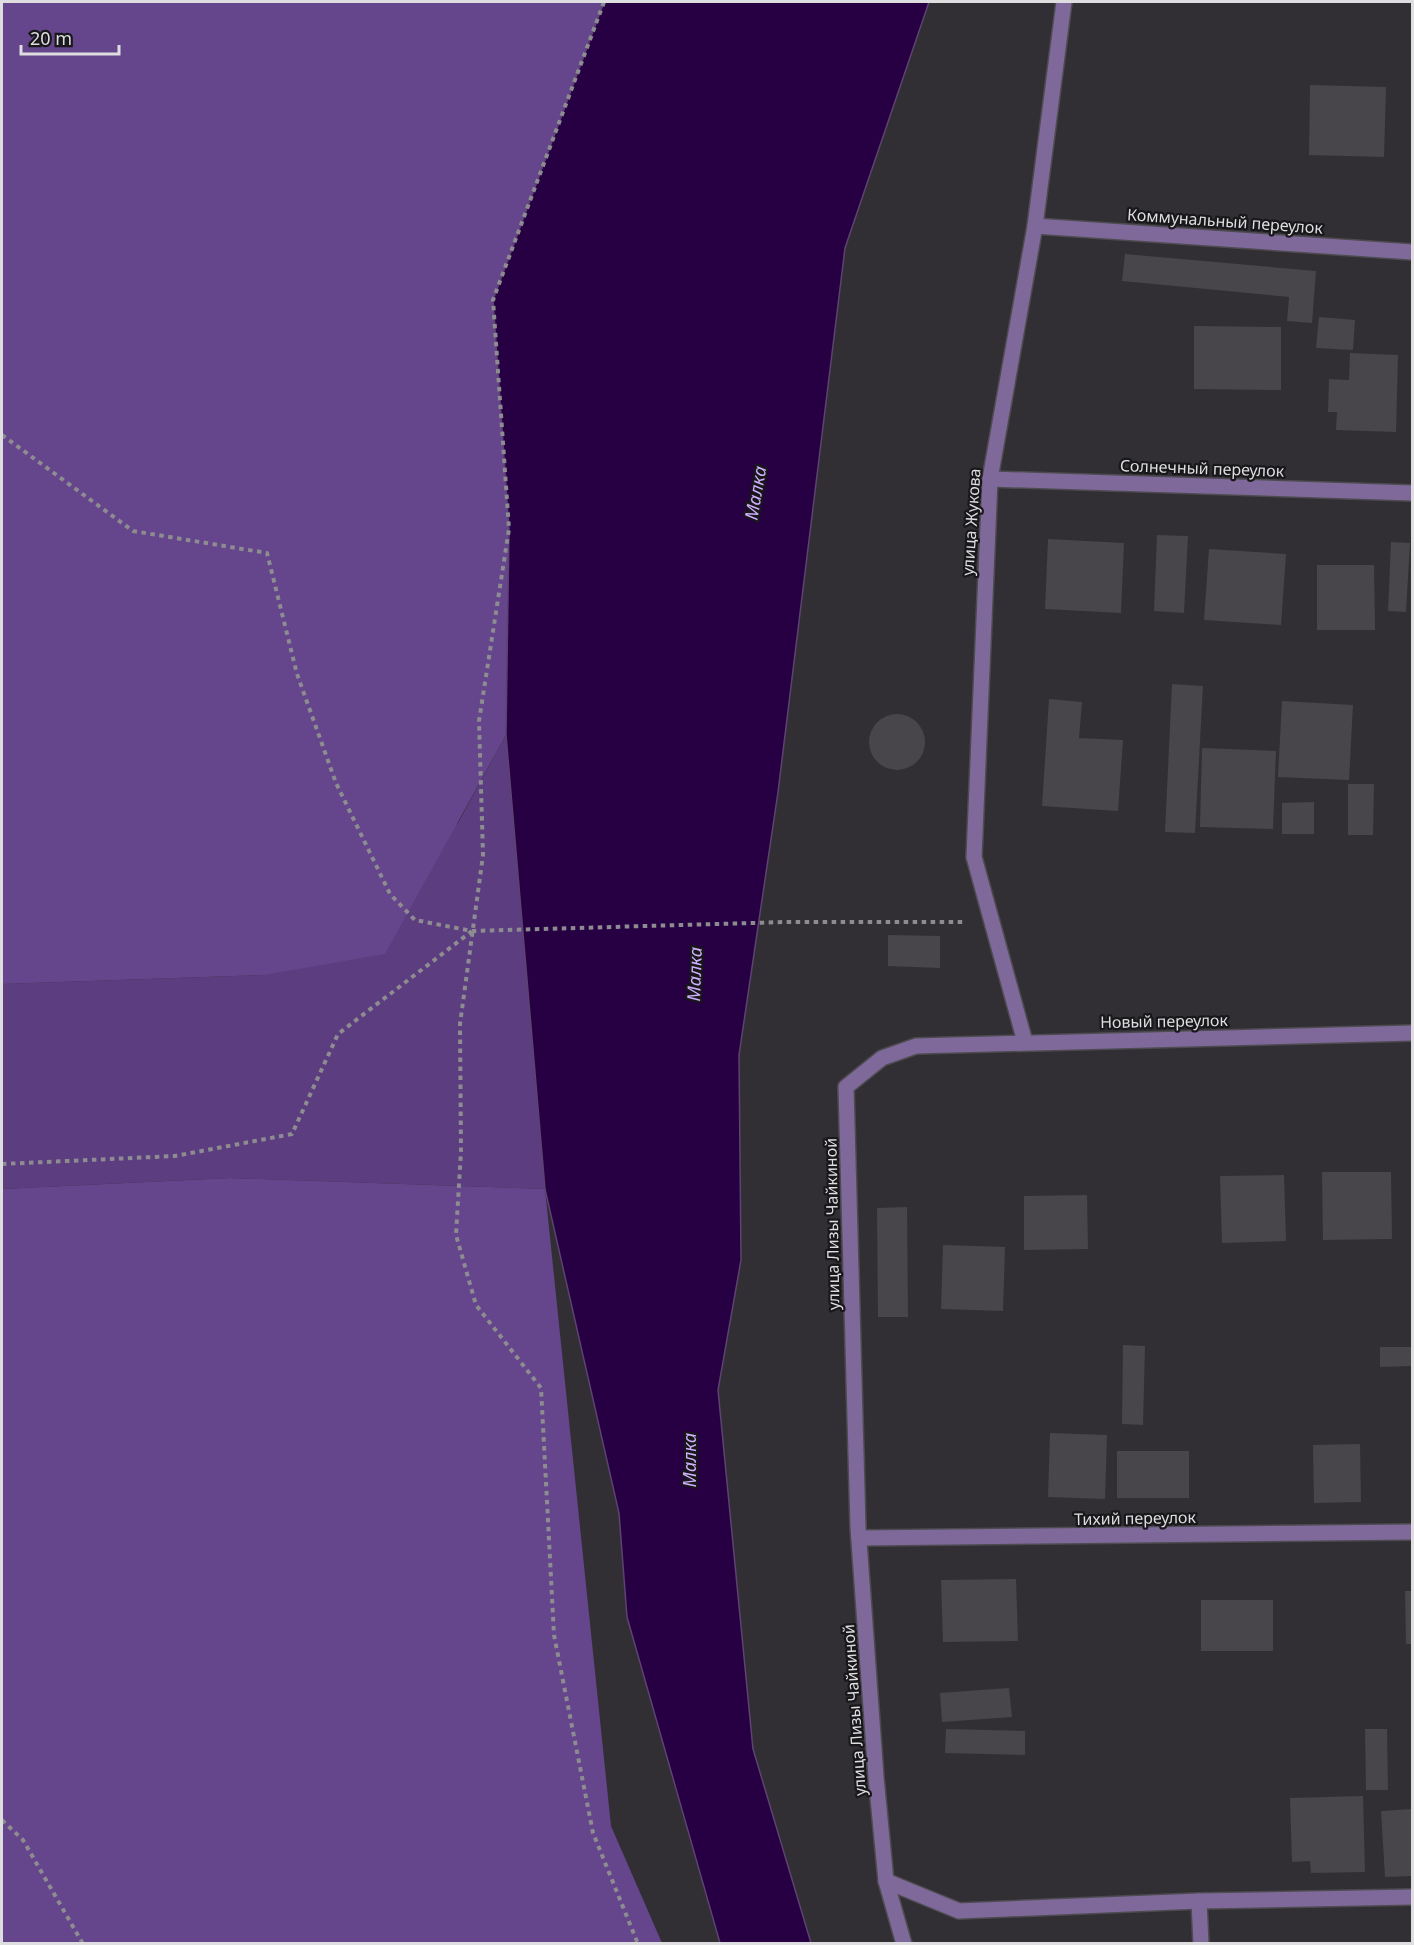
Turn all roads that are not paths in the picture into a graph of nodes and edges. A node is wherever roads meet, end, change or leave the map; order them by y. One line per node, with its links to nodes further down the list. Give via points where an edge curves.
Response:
1 (1064, 2): 2 (street, улица Жукова)
2 (1035, 226): 3 (street, Коммунальный переулок); 4 (street, улица Жукова)
3 (1413, 252)
4 (990, 479): 5 (street, Солнечный переулок); 7 (street, улица Жукова, via 974,857)
5 (1413, 493)
6 (1413, 1034): 7 (street, Новый переулок)
7 (1025, 1042): 8 (street, Новый переулок)
8 (916, 1046): 10 (street, улица Лизы Чайкиной, via 882,1058 846,1088)
9 (1413, 1532): 10 (street, Тихий переулок)
10 (859, 1538): 11 (street, улица Лизы Чайкиной)
11 (886, 1881): 13 (street, via 959,1911); 14 (street, улица Лизы Чайкиной)
12 (1413, 1897): 13 (street)
13 (1199, 1901): 15 (street)
14 (904, 1944)
15 (1201, 1944)

